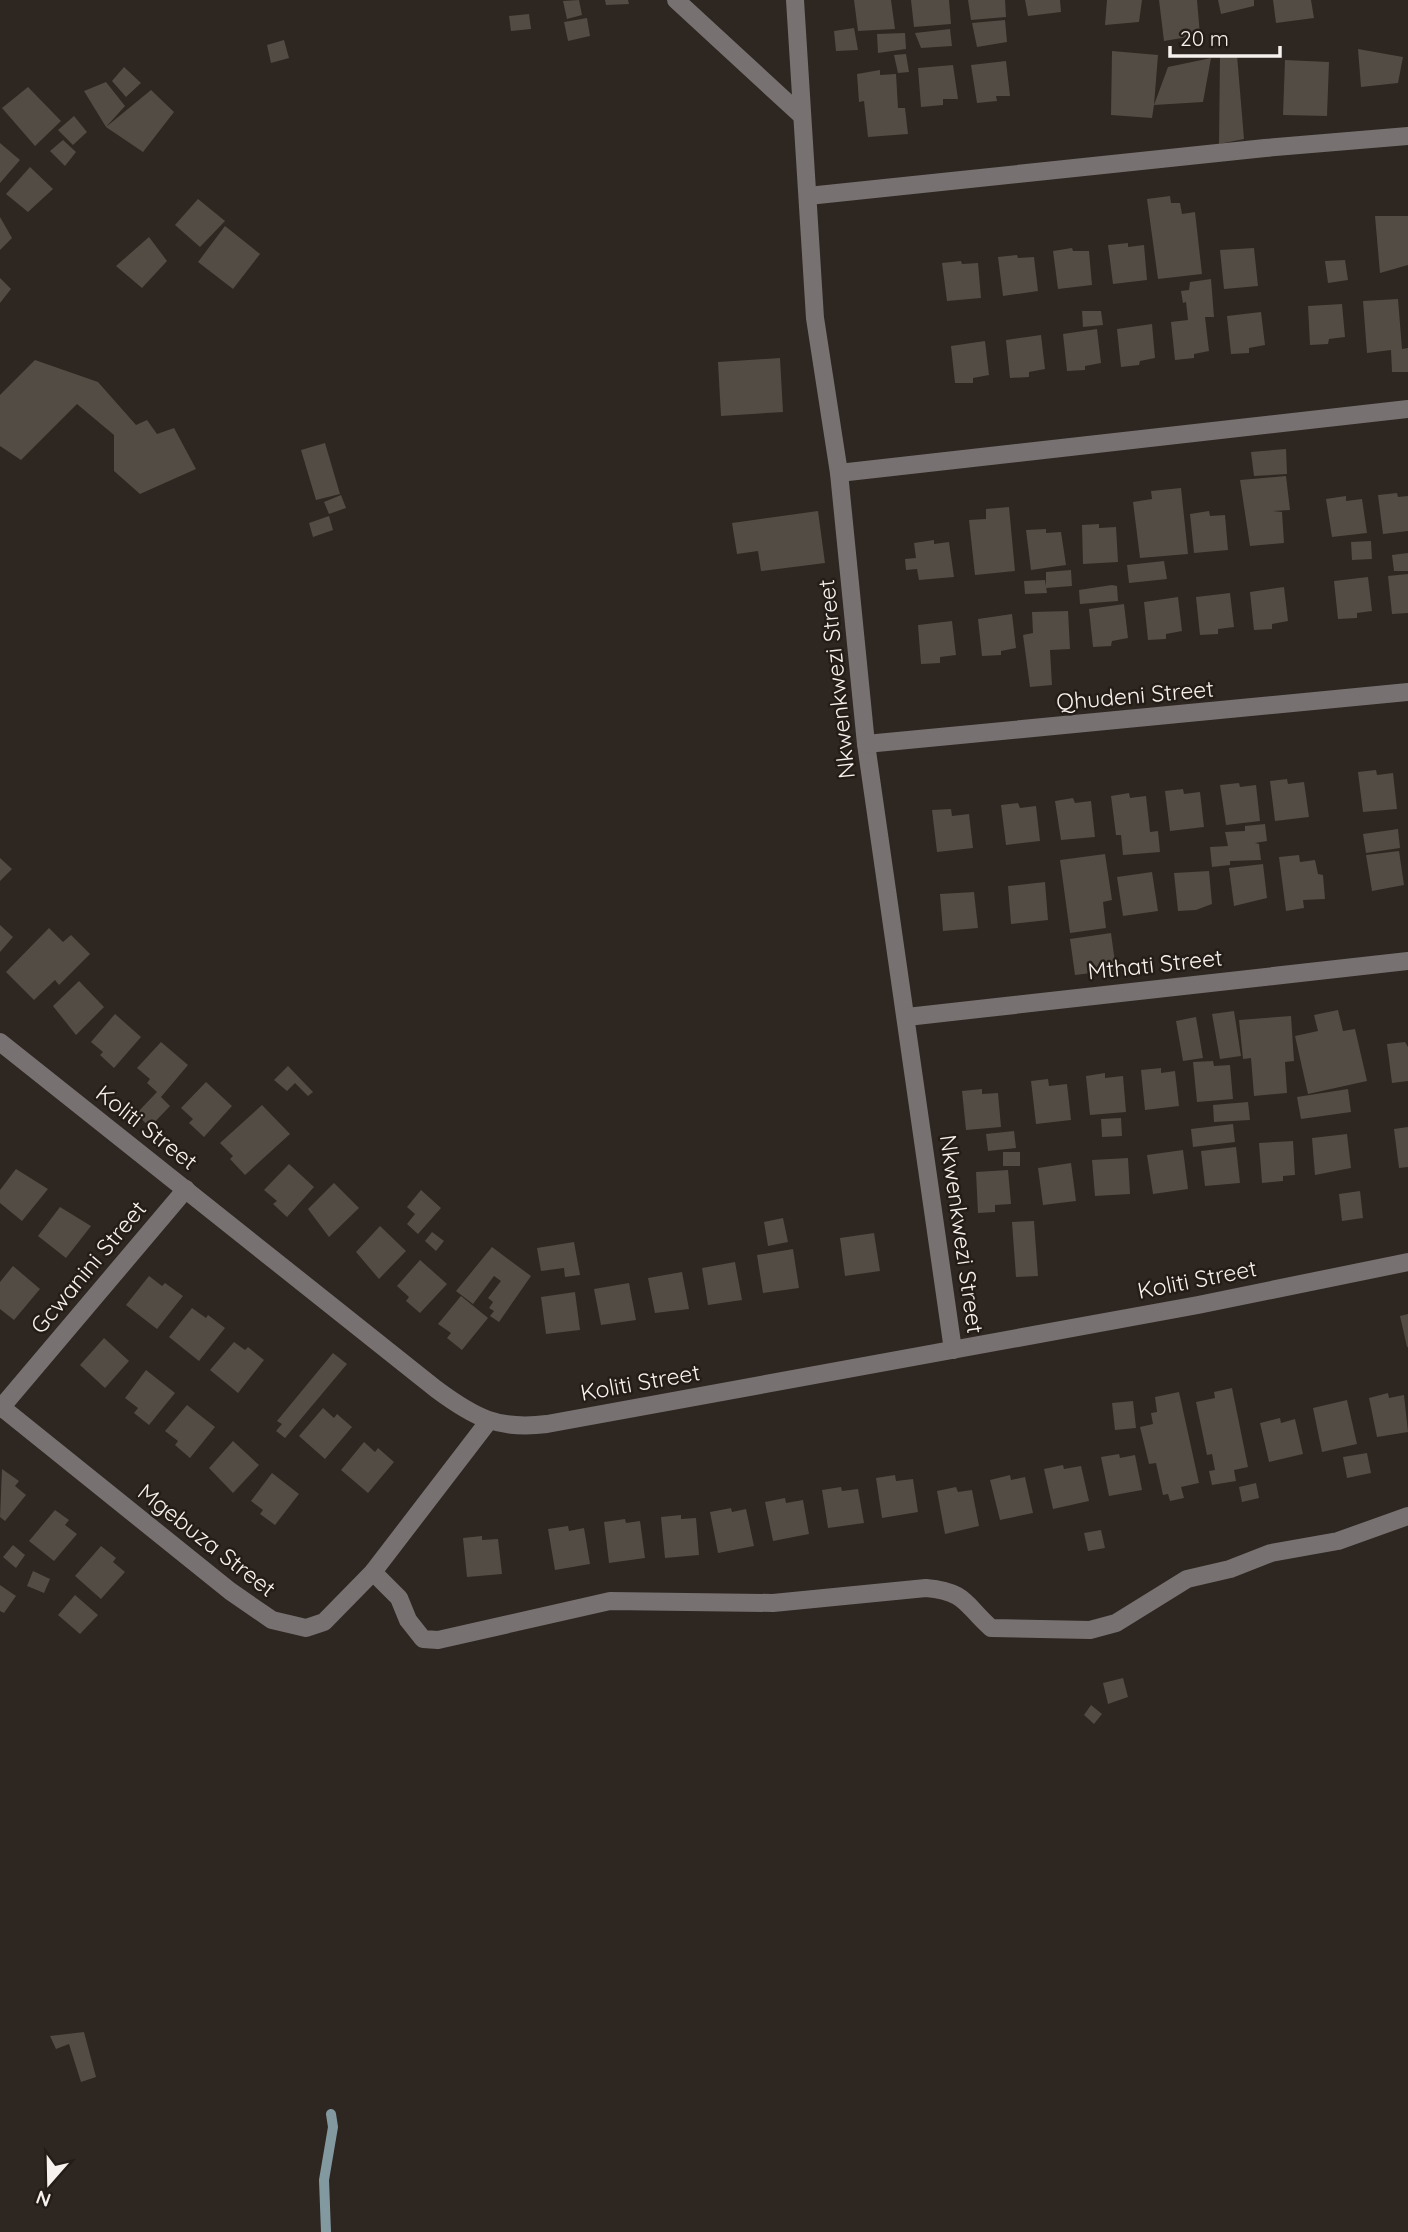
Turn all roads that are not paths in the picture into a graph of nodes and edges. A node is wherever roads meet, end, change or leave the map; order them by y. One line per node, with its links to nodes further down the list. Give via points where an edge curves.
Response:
1 (676, 0): 3 (street)
2 (795, 0): 3 (street, Nkwenkwezi Street)
3 (802, 116): 5 (street, Nkwenkwezi Street)
4 (1408, 136): 5 (street)
5 (808, 196): 7 (street, Nkwenkwezi Street, via 815,318)
6 (1408, 409): 7 (street)
7 (839, 473): 9 (street, Nkwenkwezi Street)
8 (1408, 692): 9 (street, Qhudeni Street)
9 (866, 744): 11 (street, Nkwenkwezi Street)
10 (1408, 961): 11 (street, Mthati Street)
11 (907, 1017): 15 (street, Nkwenkwezi Street)
12 (0, 1042): 13 (street, Koliti Street)
13 (186, 1189): 16 (street, Gcwanini Street); 17 (street, Koliti Street, via 436,1389)
14 (1408, 1262): 15 (street, Koliti Street)
15 (953, 1349): 17 (street, Koliti Street, via 547,1424)
16 (0, 1408): 19 (street, Mgebuza Street, via 272,1620 306,1628 324,1622)
17 (488, 1422): 19 (street, Mgebuza Street)
18 (1408, 1516): 19 (street, via 1338,1541 1271,1553 1187,1579 1116,1623 1090,1630 991,1628 966,1600 950,1590 926,1588 773,1603 610,1601 438,1640 423,1639 399,1598)
19 (373, 1572)

